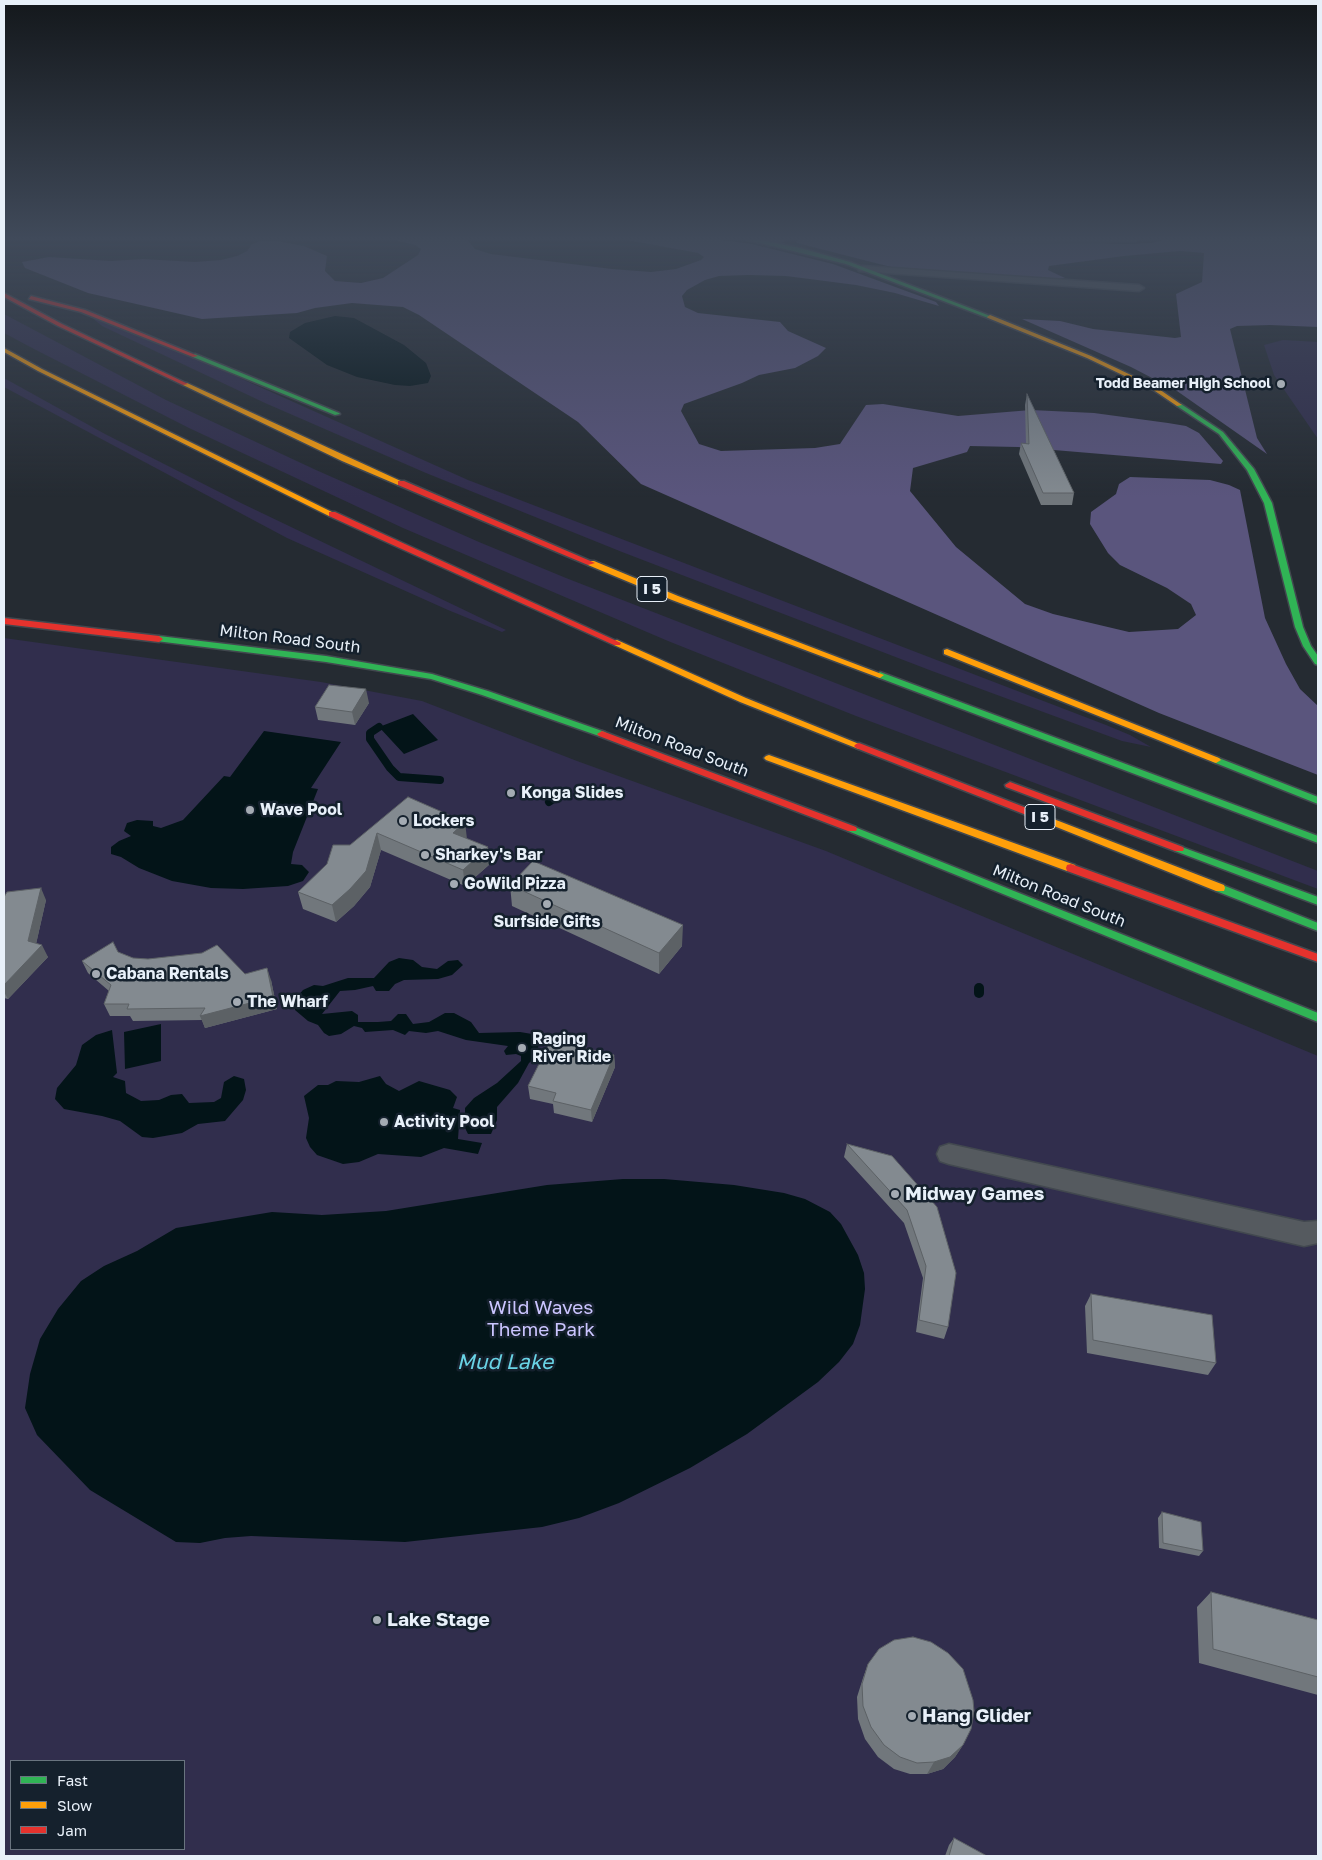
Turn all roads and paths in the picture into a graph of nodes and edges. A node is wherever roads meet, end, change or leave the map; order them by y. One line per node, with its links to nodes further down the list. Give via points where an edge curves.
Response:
1 (60, 325): 14 (main road, I 5, via 345,459 675,598)
2 (119, 325): 5 (main road)
3 (1006, 325): 8 (main road, via 1089,357 1154,388 1220,433 1235,448 1250,468 1268,503 1299,627)
4 (4, 350): 9 (main road, I 5, via 298,498)
5 (337, 414)
6 (4, 620): 18 (main road, Milton Road South, via 326,658 441,679 604,735 805,810)
7 (947, 652): 13 (main road)
8 (1318, 662)
9 (762, 707): 10 (main road, I 5); 16 (main road, I 5)
10 (806, 713)
11 (769, 758): 17 (main road)
12 (1000, 781): 15 (main road, I 5)
13 (1318, 801)
14 (1318, 840)
15 (1318, 901)
16 (1318, 927)
17 (1318, 958)
18 (1318, 1018)
19 (949, 1154): 20 (street, via 1304,1234)
20 (1318, 1232)

